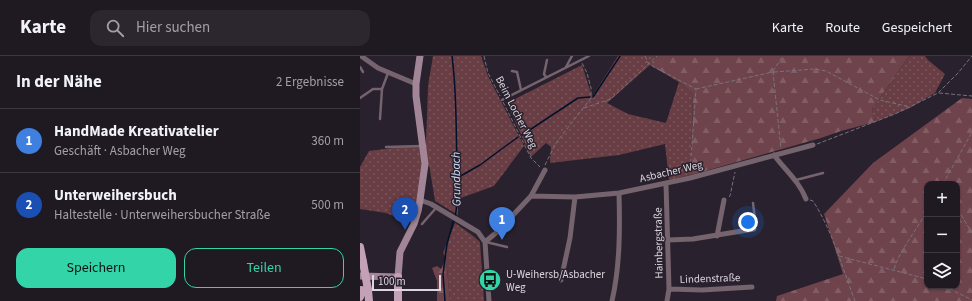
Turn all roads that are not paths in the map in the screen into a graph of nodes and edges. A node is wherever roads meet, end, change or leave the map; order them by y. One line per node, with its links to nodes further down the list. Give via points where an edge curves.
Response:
1 (361, 56): 10 (street)
2 (420, 56): 12 (street)
3 (572, 56): 7 (lane)
4 (589, 56): 7 (lane)
5 (547, 60): 11 (lane, via 544,74)
6 (360, 67): 9 (lane)
7 (566, 67): 11 (lane)
8 (512, 71): 14 (lane, via 517,72)
9 (363, 72)
10 (388, 73): 12 (street); 13 (lane)
11 (546, 77): 14 (lane)
12 (416, 84): 19 (street)
13 (382, 89): 15 (lane, via 373,89); 17 (lane)
14 (521, 90): 16 (lane)
15 (360, 98)
16 (502, 100)
17 (380, 119)
18 (812, 144): 21 (street, Asbacher Weg)
19 (423, 146): 20 (lane); 30 (street)
20 (386, 147)
21 (774, 155): 24 (street); 25 (street, Asbacher Weg)
22 (545, 170): 27 (street)
23 (823, 173): 24 (lane)
24 (796, 180): 29 (street)
25 (666, 184): 26 (street, Asbacher Weg); 37 (street, Hainbergstraße)
26 (619, 193): 28 (street, Asbacher Weg); 50 (street, via 620,243)
27 (531, 196): 28 (street, Asbacher Weg); 38 (street)
28 (575, 197): 43 (street)
29 (806, 199)
30 (420, 200): 33 (street); 42 (street, via 414,224 400,252)
31 (724, 200): 36 (street)
32 (753, 203): 35 (lane)
33 (436, 207): 34 (lane); 38 (street, via 478,232)
34 (422, 224)
35 (754, 229): 36 (street)
36 (718, 236): 37 (street)
37 (668, 240): 45 (street, Hainbergstraße)
38 (485, 242): 39 (lane); 49 (street)
39 (507, 246)
40 (360, 247): 46 (main road, bridge)
41 (360, 276): 42 (street)
42 (398, 278): 48 (main road)
43 (561, 280)
44 (752, 287): 45 (street, Lindenstraße)
45 (669, 289): 51 (street, Hainbergstraße)
46 (363, 292): 47 (main road)
47 (369, 301)
48 (398, 301)
49 (489, 301)
50 (612, 301)
51 (667, 301)

